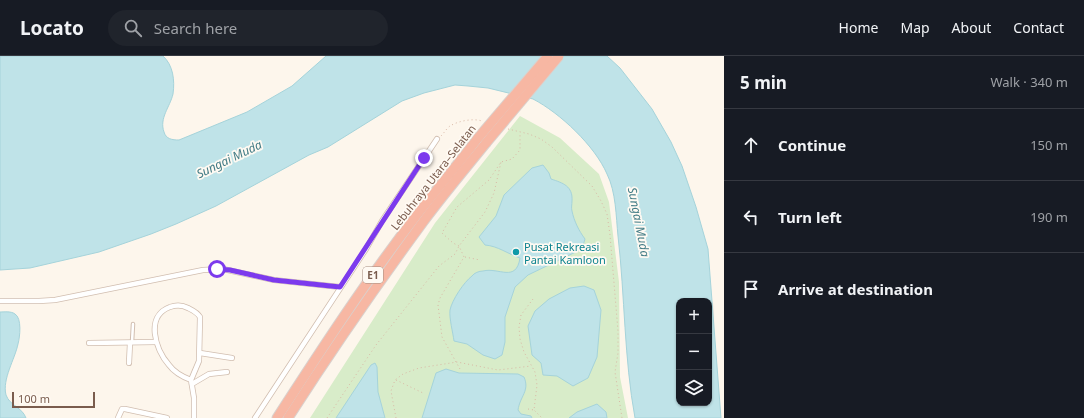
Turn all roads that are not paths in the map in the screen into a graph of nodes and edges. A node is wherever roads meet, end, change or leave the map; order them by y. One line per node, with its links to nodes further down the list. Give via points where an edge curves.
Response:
1 (548, 56): 4 (highway, Lebuhraya Utara–Selatan / E1, bridge)
2 (559, 56): 4 (highway, Lebuhraya Utara–Selatan / E1, bridge)
3 (437, 139): 5 (street)
4 (482, 141): 20 (highway, Lebuhraya Utara–Selatan / E1, via 416,217 379,266); 21 (highway, Lebuhraya Utara–Selatan / E1, via 336,343)
5 (340, 287): 6 (street, via 274,280 217,269 54,300); 19 (street)
6 (0, 301)
7 (133, 324): 10 (lane)
8 (156, 342): 10 (street); 11 (street, via 155,322 160,312 172,306 185,307 200,317); 15 (street, via 170,366)
9 (89, 343): 10 (street)
10 (131, 343): 13 (street)
11 (200, 353): 12 (street); 15 (street, via 197,370)
12 (232, 358)
13 (129, 363)
14 (227, 372): 15 (street, via 209,374)
15 (191, 382): 18 (street)
16 (118, 418): 17 (street, via 120,411 125,409)
17 (167, 418)
18 (194, 418)
19 (255, 418)
20 (277, 418)
21 (288, 418)

